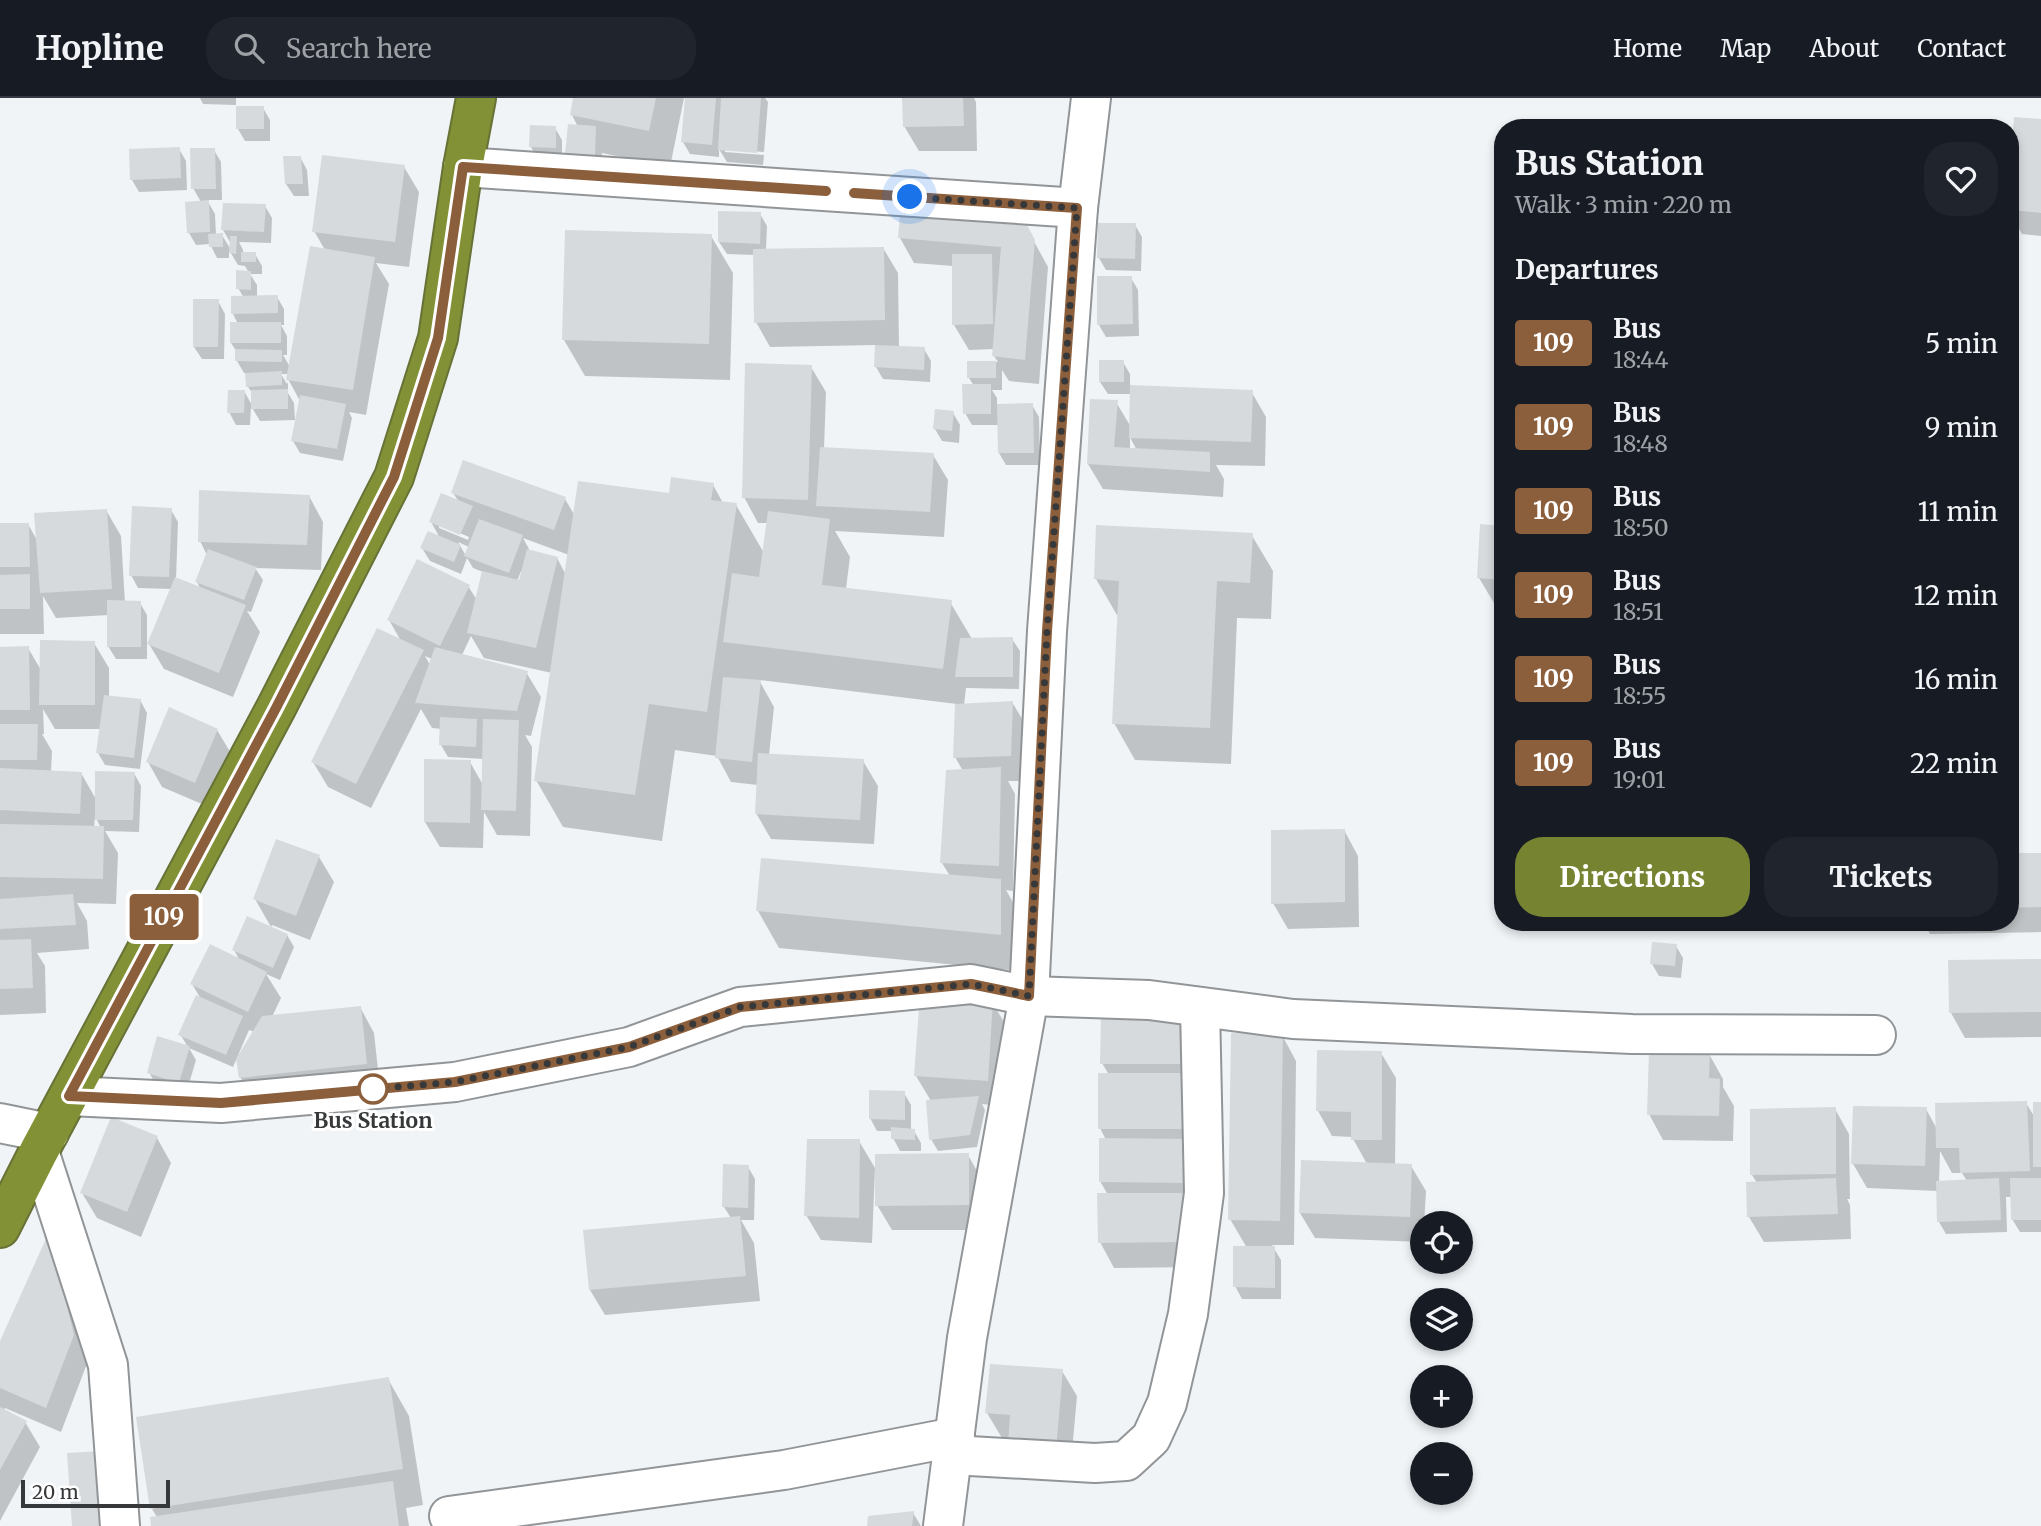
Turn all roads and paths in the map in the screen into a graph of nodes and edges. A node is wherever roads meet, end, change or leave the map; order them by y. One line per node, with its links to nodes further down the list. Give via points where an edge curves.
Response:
1 (476, 98): 3 (highway)
2 (1091, 98): 4 (street)
3 (463, 167): 4 (street); 8 (highway, via 438,338 394,477)
4 (1077, 208): 5 (street, via 1047,631)
5 (1029, 996): 6 (street, via 1149,1000); 8 (street, via 971,984 740,1007 629,1047 455,1082 221,1103); 12 (street, via 967,1338)
6 (1200, 1007): 7 (street, via 1293,1019 1619,1033); 12 (street, via 1204,1192 1188,1314 1167,1403 1151,1438 1126,1461 1095,1463)
7 (1876, 1035)
8 (69, 1096): 10 (highway)
9 (0, 1124): 10 (street)
10 (44, 1142): 11 (highway); 14 (street, via 108,1365)
11 (0, 1228)
12 (953, 1446): 13 (street); 15 (street)
13 (449, 1516)
14 (120, 1526)
15 (943, 1526)

